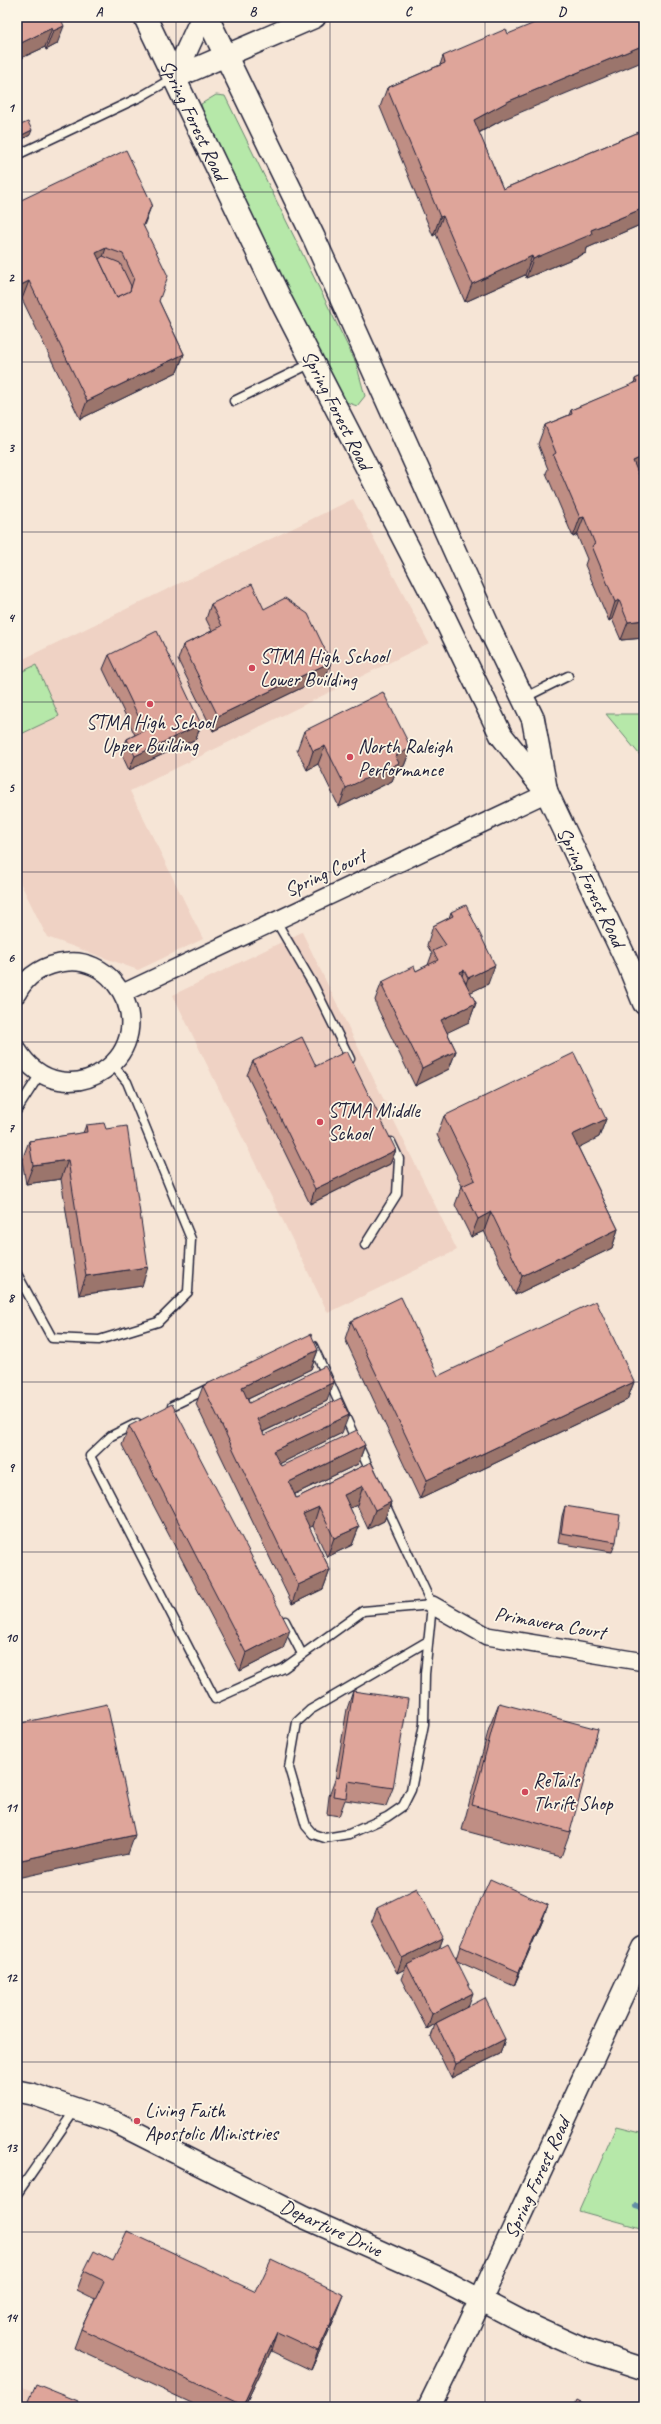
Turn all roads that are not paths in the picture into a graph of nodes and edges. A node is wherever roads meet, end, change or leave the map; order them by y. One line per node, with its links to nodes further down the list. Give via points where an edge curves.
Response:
1 (145, 17): 6 (main road, Spring Forest Road)
2 (202, 17): 6 (street)
3 (207, 17): 5 (main road, Spring Forest Road)
4 (315, 17): 5 (street)
5 (227, 55): 6 (street); 11 (main road, Spring Forest Road, via 314,238)
6 (174, 78): 7 (lane); 8 (main road, Spring Forest Road)
7 (17, 156)
8 (313, 363): 9 (lane); 12 (main road, Spring Forest Road, via 444,617 501,734)
9 (234, 401)
10 (568, 676): 11 (lane)
11 (523, 698): 12 (main road, Spring Forest Road, via 533,719)
12 (547, 793): 13 (street, Spring Court); 16 (main road, Spring Forest Road)
13 (276, 921): 15 (street, Spring Court); 19 (lane, via 314,986)
14 (18, 988): 15 (street, via 35,972 53,964 73,962 93,966 110,977)
15 (123, 993): 18 (street, via 129,1011 130,1030 124,1049)
16 (644, 1002)
17 (17, 1049): 20 (street, via 24,1062)
18 (112, 1065): 20 (street, via 97,1076 78,1082 58,1081); 24 (lane, via 127,1082 191,1239 188,1292 158,1322 100,1340 52,1338)
19 (354, 1066)
20 (40, 1074): 21 (lane)
21 (17, 1110)
22 (385, 1130): 23 (lane, via 399,1159 397,1194)
23 (365, 1245)
24 (17, 1274)
25 (303, 1344): 29 (lane, via 310,1341)
26 (220, 1383): 27 (lane)
27 (170, 1409)
28 (144, 1419): 34 (lane, via 111,1436 90,1456 216,1699 284,1668)
29 (373, 1478)
30 (379, 1492): 31 (lane)
31 (432, 1605): 33 (lane); 34 (lane, via 363,1611); 35 (street, Primavera Court, via 487,1636)
32 (280, 1613): 34 (lane)
33 (428, 1641): 33 (lane, via 424,1724 411,1790 403,1806 387,1817 349,1834 325,1838 313,1834 306,1826 289,1768 297,1722 310,1710)
34 (302, 1654)
35 (644, 1662)
36 (644, 1948): 40 (main road, Spring Forest Road)
37 (17, 2091): 38 (street, Departure Drive)
38 (75, 2110): 39 (lane); 40 (street, Departure Drive, via 115,2122 303,2217 435,2276)
39 (17, 2194)
40 (481, 2300): 41 (street, Departure Drive, via 583,2349); 42 (main road, Spring Forest Road)
41 (644, 2370)
42 (429, 2407)

